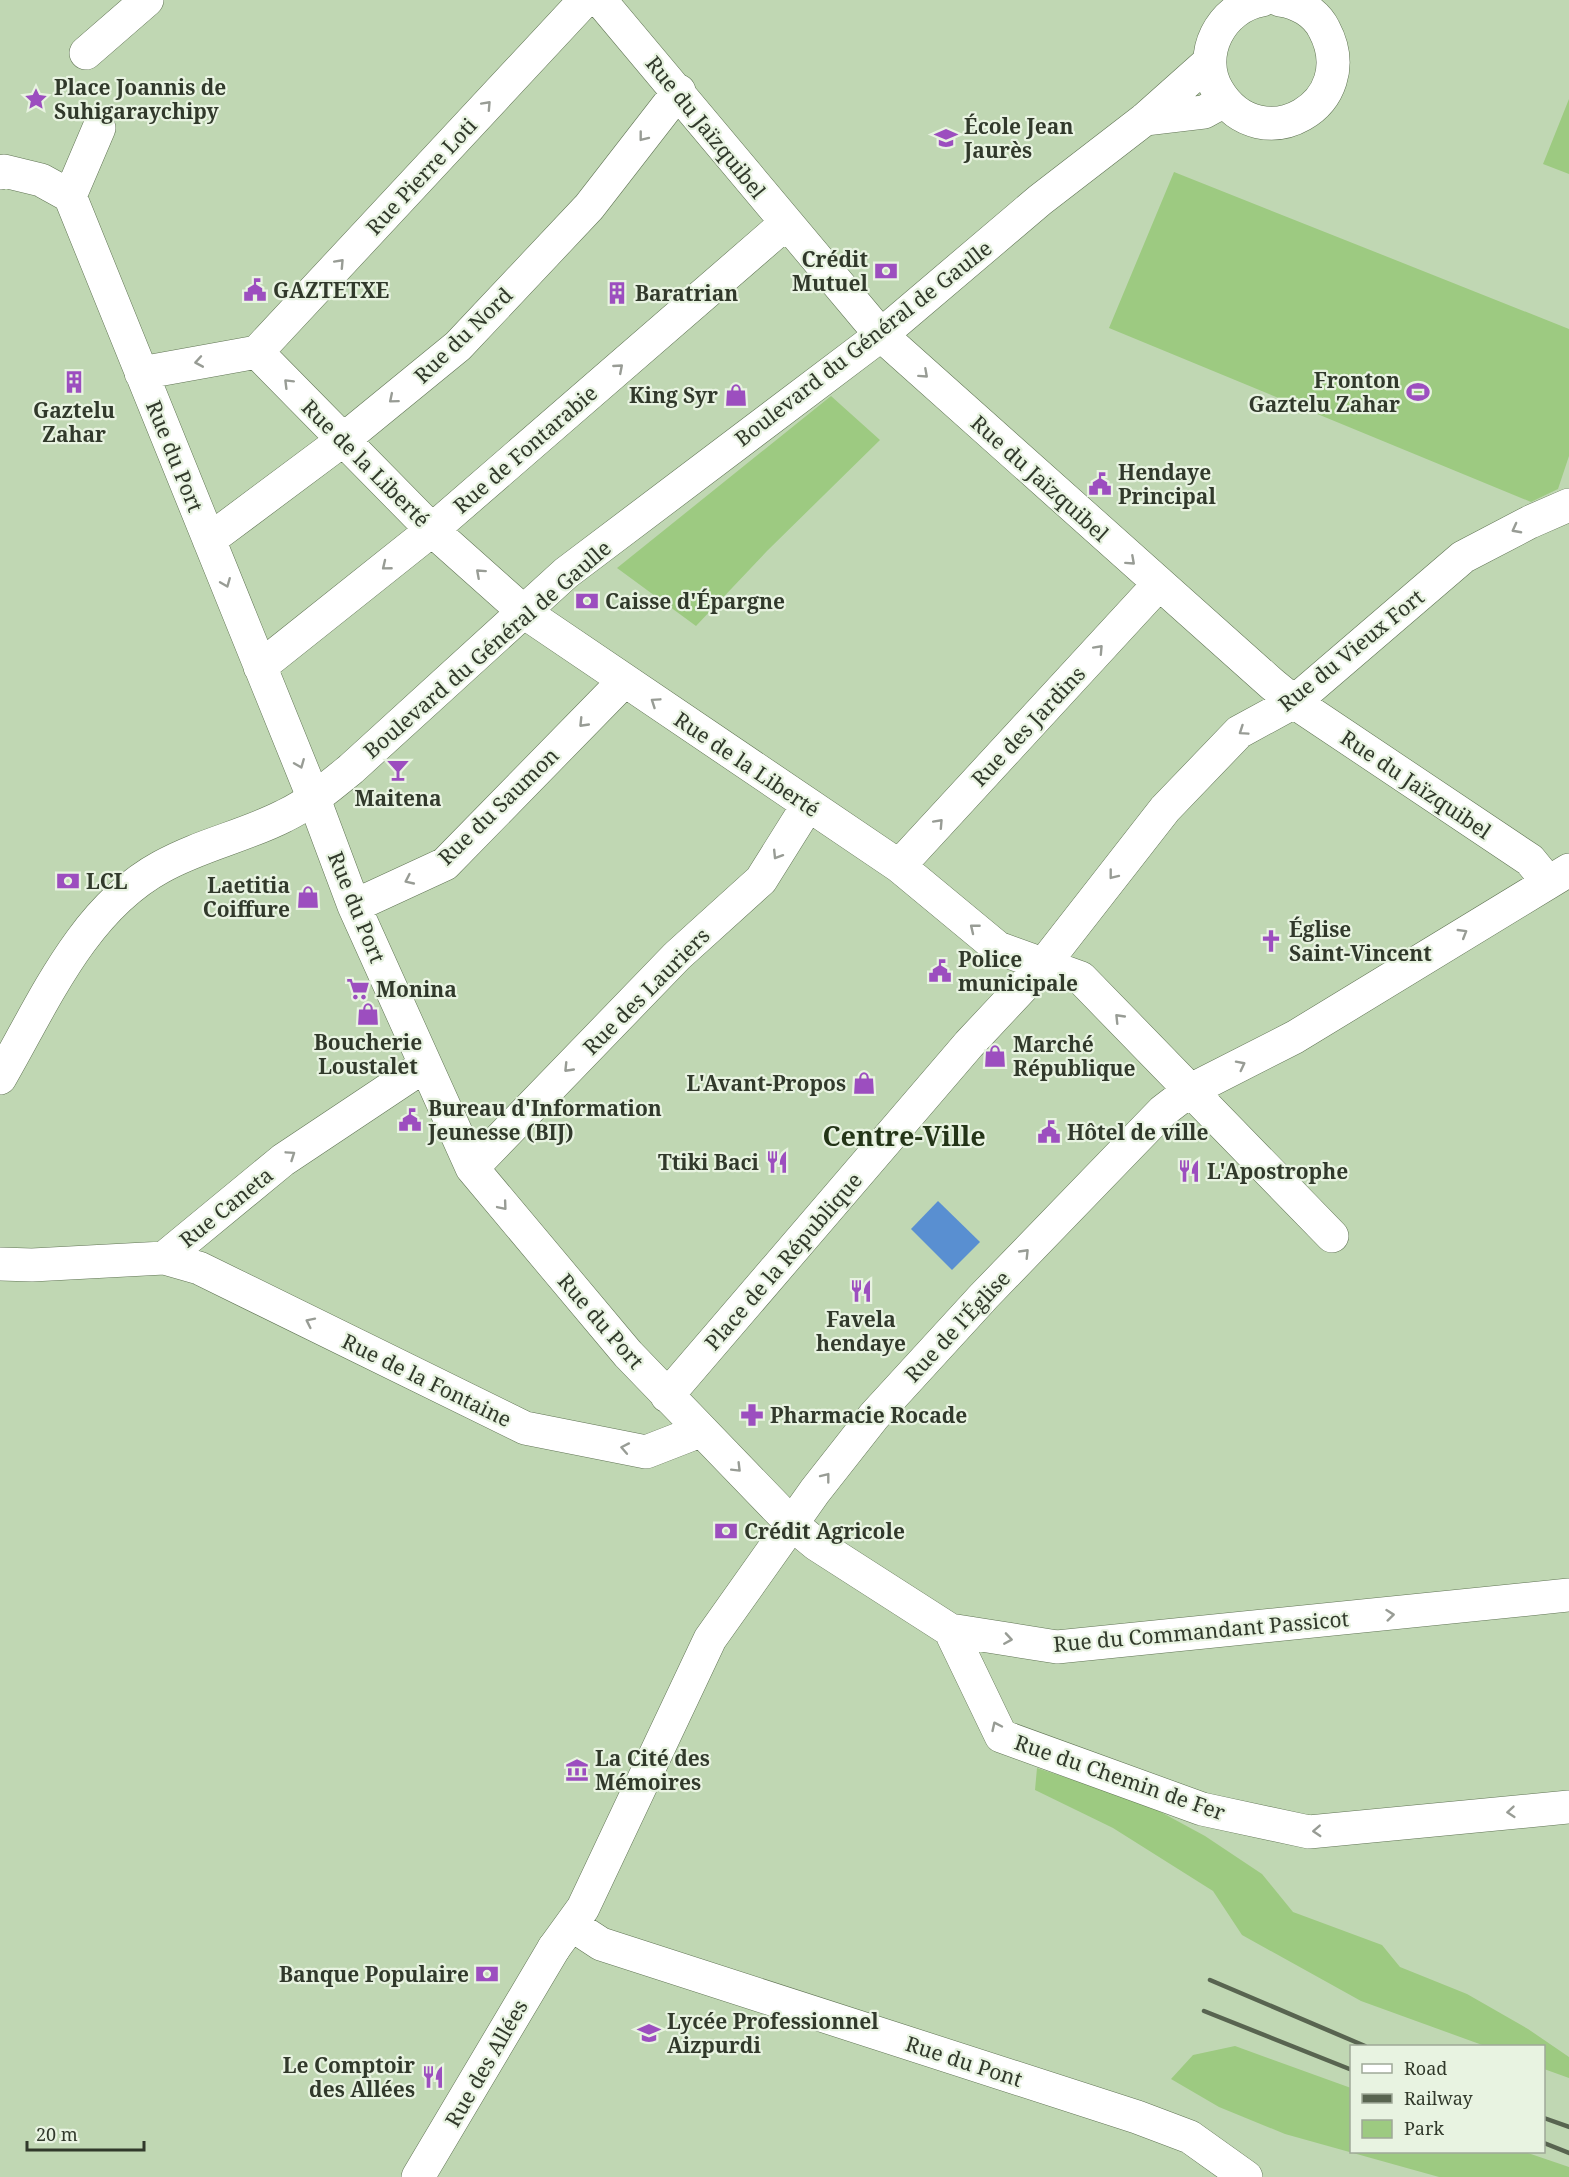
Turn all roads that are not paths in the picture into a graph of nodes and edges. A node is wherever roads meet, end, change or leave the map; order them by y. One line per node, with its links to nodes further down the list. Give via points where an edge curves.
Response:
1 (147, 0): 8 (street)
2 (585, 0): 18 (street, Rue Pierre Loti, one-way to 2)
3 (600, 0): 10 (street, Rue du Jaïzquibel)
4 (1280, 0): 5 (street)
5 (1286, 0): 7 (street, via 1312,13)
6 (1246, 3): 9 (street, via 1223,22 1213,40)
7 (1328, 12): 11 (street, via 1334,59 1332,78 1314,108 1298,118 1259,123)
8 (86, 53)
9 (1209, 62): 11 (street); 12 (street, Boulevard du Général de Gaulle)
10 (679, 91): 16 (street, Rue du Jaïzquibel); 20 (street, Rue du Nord, one-way to 20, via 589,207 458,346)
11 (1224, 102): 12 (street, via 1204,112)
12 (1145, 119): 17 (street, Boulevard du Général de Gaulle, via 1040,200)
13 (99, 128): 15 (street)
14 (0, 173): 15 (street, via 41,180)
15 (70, 196): 19 (street, Rue du Port)
16 (785, 224): 17 (street, Rue du Jaïzquibel); 22 (street, Rue de Fontarabie, one-way to 16)
17 (881, 335): 24 (street, Rue du Jaïzquibel, one-way to 24); 25 (street, Boulevard du Général de Gaulle, via 566,573)
18 (257, 352): 19 (street, one-way to 19); 20 (street, Rue de la Liberté, one-way to 18)
19 (141, 373): 23 (street, Rue du Port)
20 (343, 440): 22 (street, Rue de la Liberté); 23 (street, Rue du Nord)
21 (1568, 507): 28 (street, Rue du Vieux Fort, one-way to 28, via 1463,557)
22 (432, 530): 25 (street, Rue de la Liberté, one-way to 22); 26 (street, Rue de Fontarabie, one-way to 26)
23 (209, 540): 26 (street, Rue du Port, one-way to 26)
24 (1158, 585): 28 (street, Rue du Jaïzquibel); 31 (street, Rue des Jardins, one-way to 24)
25 (524, 612): 27 (street, Rue de la Liberté); 29 (street, Boulevard du Général de Gaulle)
26 (260, 667): 29 (street, Rue du Port, one-way to 29)
27 (624, 681): 30 (street, Rue de la Liberté, one-way to 27); 33 (street, Rue du Saumon, one-way to 33, via 445,864)
28 (1294, 702): 32 (street, Rue du Jaïzquibel); 34 (street, Rue du Vieux Fort, one-way to 34, via 1239,732 1164,809)
29 (314, 799): 33 (street, Rue du Port); 36 (street, Boulevard du Général de Gaulle, via 283,817 161,867 119,897 81,942)
30 (808, 805): 31 (street, Rue de la Liberté); 38 (street, Rue des Lauriers, one-way to 38, via 761,880 677,956)
31 (899, 866): 34 (street, Rue de la Liberté, one-way to 31, via 998,948)
32 (1559, 876): 37 (street, Rue de l'Église, one-way to 32, via 1295,1037)
33 (354, 906): 35 (street, Rue du Port)
34 (1044, 964): 37 (street, Rue de la Liberté, one-way to 34, via 1081,978); 42 (street, Place de la République, via 969,1044)
35 (424, 1066): 38 (street, Rue du Port); 40 (street, Rue Caneta, one-way to 35, via 283,1161)
36 (0, 1078)
37 (1189, 1091): 39 (street, Rue de la Liberté); 44 (street, Rue de l'Église, one-way to 37, via 874,1416 996,1282 1163,1111)
38 (472, 1168): 42 (street, Rue du Port, one-way to 42)
39 (1332, 1236)
40 (164, 1258): 41 (street, Rue Caneta); 43 (street, Rue de la Fontaine, one-way to 40, via 646,1452 525,1428 199,1268)
41 (0, 1264)
42 (667, 1396): 43 (street, Rue du Port)
43 (700, 1431): 44 (street, Rue du Port, one-way to 44)
44 (793, 1525): 46 (street, Rue du Commandant Passicot, via 816,1544); 48 (street, Rue de l'Église, via 710,1639)
45 (1569, 1595): 46 (street, Rue du Commandant Passicot, one-way to 45, via 1057,1647)
46 (950, 1630): 47 (street, Rue du Chemin de Fer, one-way to 46, via 1309,1832 1202,1809 1001,1736)
47 (1569, 1807)
48 (563, 1937): 49 (street, Rue des Allées); 50 (street, Rue du Pont, via 601,1944 1158,2125 1190,2137)
49 (419, 2176)
50 (1246, 2177)

